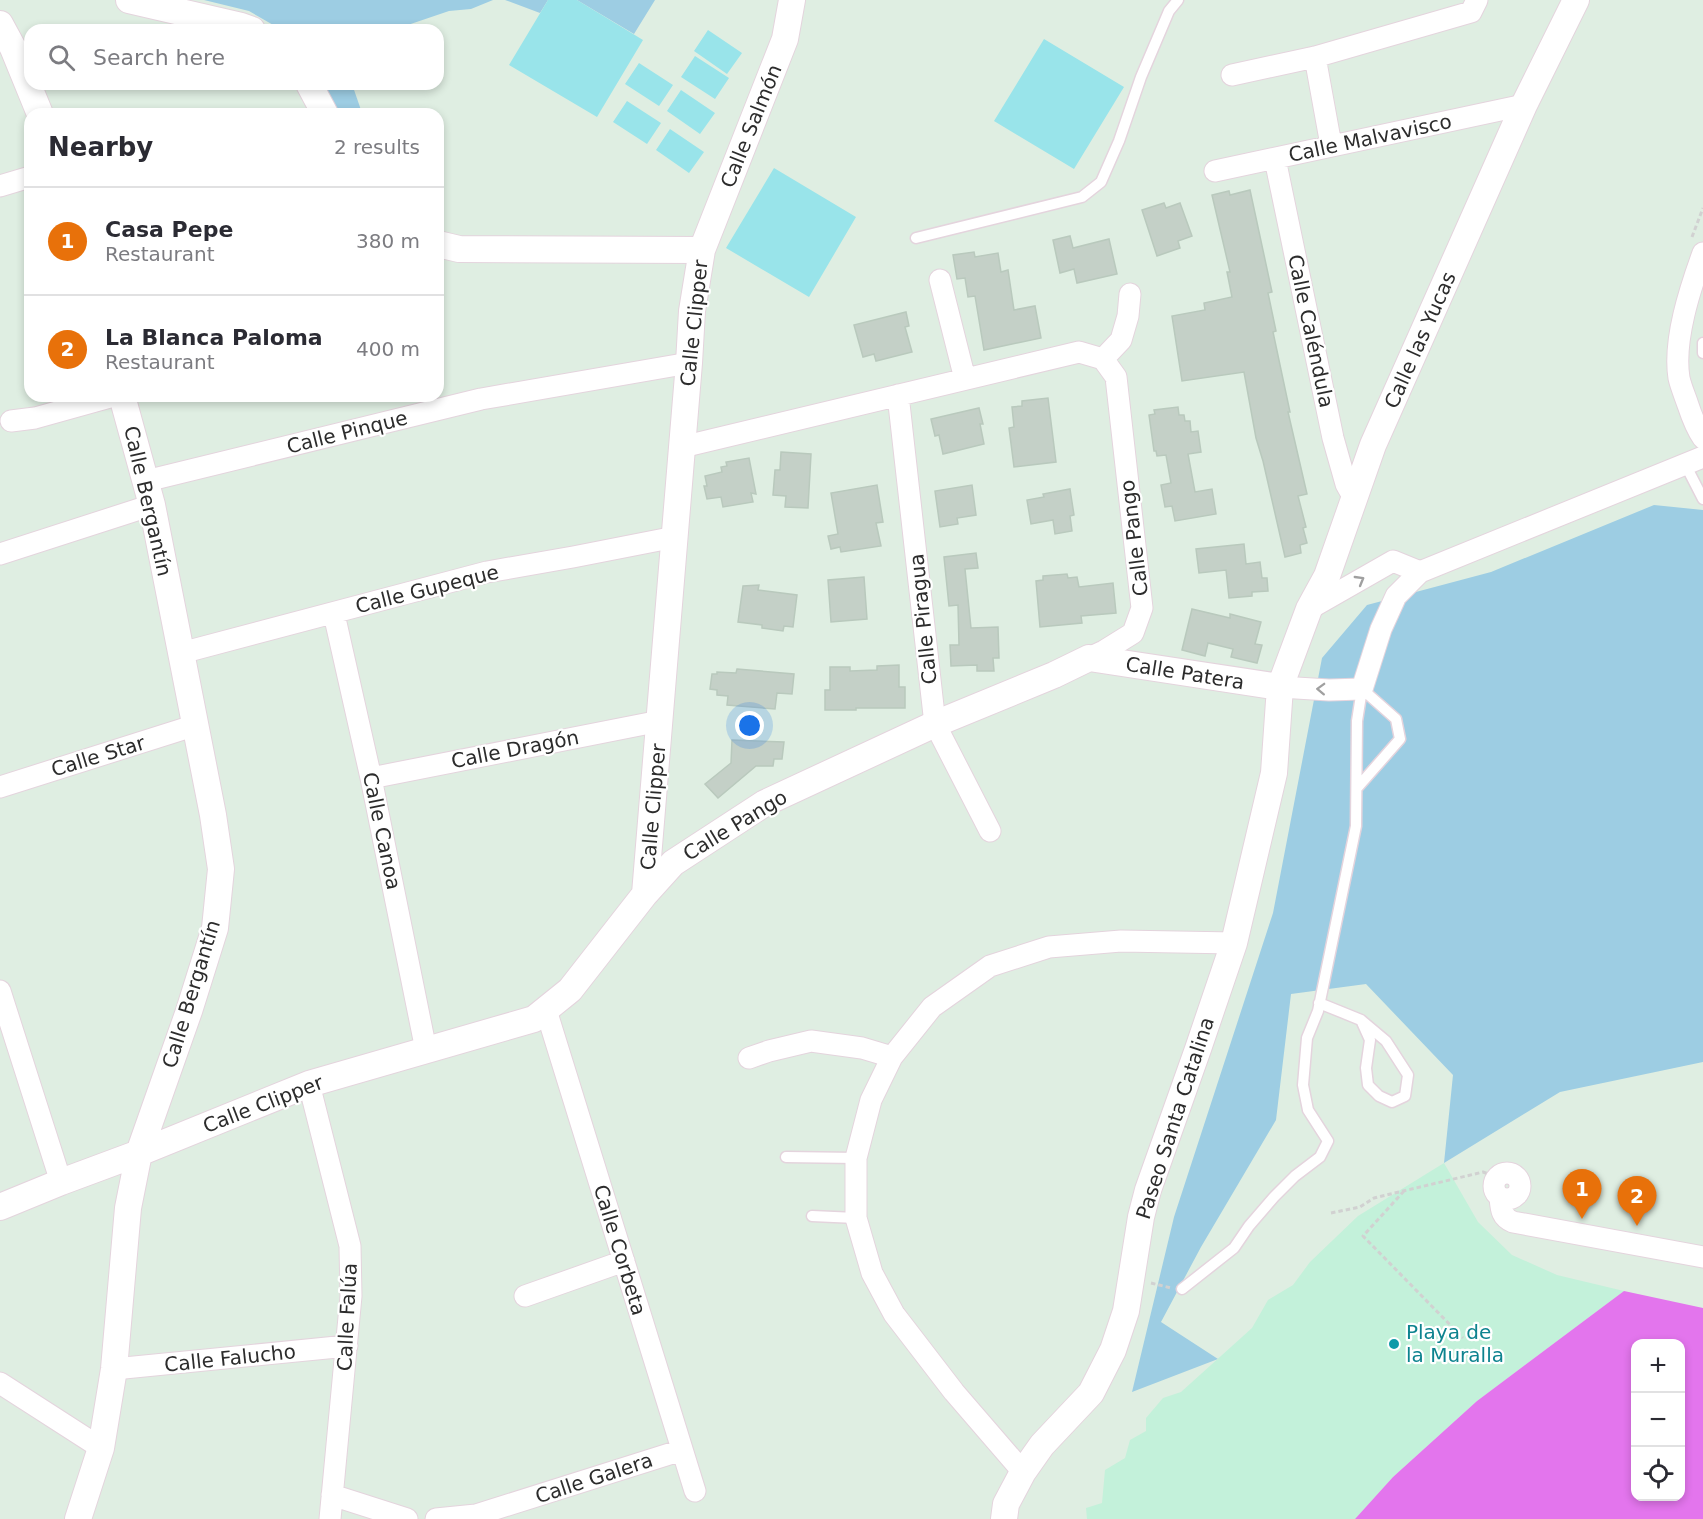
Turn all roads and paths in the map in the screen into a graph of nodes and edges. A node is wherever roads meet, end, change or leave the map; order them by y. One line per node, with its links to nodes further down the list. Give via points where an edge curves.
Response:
1 (129, 0): 7 (street)
2 (792, 0): 23 (street, Calle Salmón, via 785,39)
3 (1178, 0): 21 (lane, via 1164,22 1101,182 1082,197)
4 (1477, 0): 8 (street, via 1471,12)
5 (1576, 0): 13 (street, Calle las Yucas)
6 (0, 24): 9 (street)
7 (232, 24)
8 (1315, 57): 10 (street); 16 (street)
9 (24, 75)
10 (1232, 75)
11 (30, 90): 14 (street)
12 (312, 90): 15 (street)
13 (1524, 105): 16 (street, Calle Malvavisco); 41 (street, Calle las Yucas, via 1373,445)
14 (38, 108)
15 (322, 108)
16 (1331, 146): 17 (street, Calle Malvavisco)
17 (1275, 159): 18 (street, Calle Malvavisco); 41 (street, Calle Caléndula, via 1333,438)
18 (1215, 171)
19 (24, 179): 20 (street)
20 (0, 186)
21 (916, 238)
22 (444, 245): 23 (street, Calle Clipper, via 459,249)
23 (702, 250): 30 (street, Calle Clipper)
24 (1703, 253): 36 (street, via 1680,332 1678,355 1679,380)
25 (940, 280): 31 (street)
26 (1130, 294): 29 (street, via 1121,339)
27 (1703, 343): 28 (lane)
28 (1703, 353)
29 (1103, 359): 31 (street, via 1079,352); 48 (street, Calle Pango, via 1116,377 1142,608 1133,633)
30 (689, 363): 37 (street, Calle Clipper); 39 (street, Calle Pinque, via 481,399)
31 (965, 379): 32 (street)
32 (898, 395): 37 (street); 52 (street, Calle Piragua)
33 (92, 402): 35 (street)
34 (124, 402): 39 (street, Calle Bergantín)
35 (11, 421)
36 (1703, 438)
37 (682, 447): 42 (street, Calle Clipper)
38 (1694, 461): 40 (lane); 44 (street)
39 (150, 493): 43 (street, Calle Pinque); 47 (street, Calle Bergantín)
40 (1703, 499)
41 (1354, 500): 45 (street, Calle las Yucas, via 1327,576)
42 (675, 537): 46 (street, Calle Gupeque, via 488,572); 51 (street, Calle Clipper)
43 (0, 554)
44 (1420, 572): 45 (street, one-way to 44, via 1393,561); 50 (street, via 1396,596)
45 (1309, 609): 49 (street, Calle las Yucas)
46 (334, 614): 47 (street, Calle Gupeque); 54 (street, Calle Canoa)
47 (182, 653): 53 (street, Calle Bergantín)
48 (1089, 658): 49 (street, Calle Patera); 52 (street, Calle Pango)
49 (1281, 687): 50 (street, one-way to 49); 59 (street, Paseo Santa Catalina, via 1274,773)
50 (1362, 689): 56 (lane, via 1357,721); 56 (lane, via 1396,719 1400,739)
51 (660, 720): 54 (street, Calle Dragón); 58 (street, Calle Clipper)
52 (935, 724): 57 (street, Calle Piragua); 58 (street, Calle Pango, via 765,803 673,863)
53 (195, 725): 55 (street, Calle Star); 68 (street, Calle Bergantín, via 221,869 215,928)
54 (371, 778): 64 (street, Calle Canoa)
55 (0, 787)
56 (1357, 788): 61 (lane, via 1356,826)
57 (990, 831)
58 (645, 894): 62 (street, Calle Clipper, via 570,990)
59 (1234, 943): 65 (street, via 1121,941 1048,947 990,966 932,1006); 88 (street, Paseo Santa Catalina, via 1148,1190 1140,1217 1126,1311 1113,1350 1091,1393 1042,1445)
60 (0, 991): 71 (street)
61 (1319, 1003): 63 (lane); 80 (lane, via 1307,1038 1303,1085 1308,1110 1328,1141 1320,1157 1274,1197 1234,1248)
62 (546, 1010): 64 (street, Calle Clipper, via 534,1019); 79 (street, Calle Corbeta)
63 (1361, 1020): 63 (lane, via 1386,1041 1408,1075 1405,1096 1392,1102 1368,1085 1370,1040)
64 (426, 1050): 67 (street, Calle Clipper)
65 (892, 1057): 66 (street, via 862,1048 811,1041); 70 (street, via 871,1100)
66 (749, 1058)
67 (309, 1084): 68 (street, Calle Clipper); 83 (street, Calle Falúa, via 350,1246)
68 (139, 1153): 71 (street, Calle Clipper); 84 (street, Calle Bergantín, via 128,1208)
69 (786, 1157): 70 (lane)
70 (856, 1158): 77 (street)
71 (61, 1182): 74 (street, Calle Clipper)
72 (1498, 1187): 73 (path, via 1483,1172); 78 (street, via 1501,1211 1507,1220)
73 (1404, 1191): 75 (path); 82 (path, via 1363,1236)
74 (0, 1207)
75 (1331, 1213)
76 (812, 1216): 77 (lane)
77 (856, 1218): 88 (street, via 872,1273 894,1314)
78 (1703, 1257)
79 (624, 1262): 81 (street); 87 (street, Calle Corbeta)
80 (1182, 1289)
81 (525, 1296)
82 (1463, 1338)
83 (346, 1346): 84 (street, Calle Falucho); 90 (street, Calle Falúa)
84 (114, 1369): 86 (street, Calle Bergantín)
85 (0, 1383): 86 (street)
86 (101, 1448): 91 (street, Calle Bergantín)
87 (682, 1450): 89 (street, Calle Corbeta); 94 (street, Calle Galera, via 476,1515)
88 (1023, 1472): 95 (street, Paseo Santa Catalina, via 1006,1504)
89 (695, 1491)
90 (332, 1495): 92 (street, Calle Falúa); 93 (street)
91 (78, 1519)
92 (330, 1519)
93 (407, 1519)
94 (436, 1519)
95 (1004, 1519)

